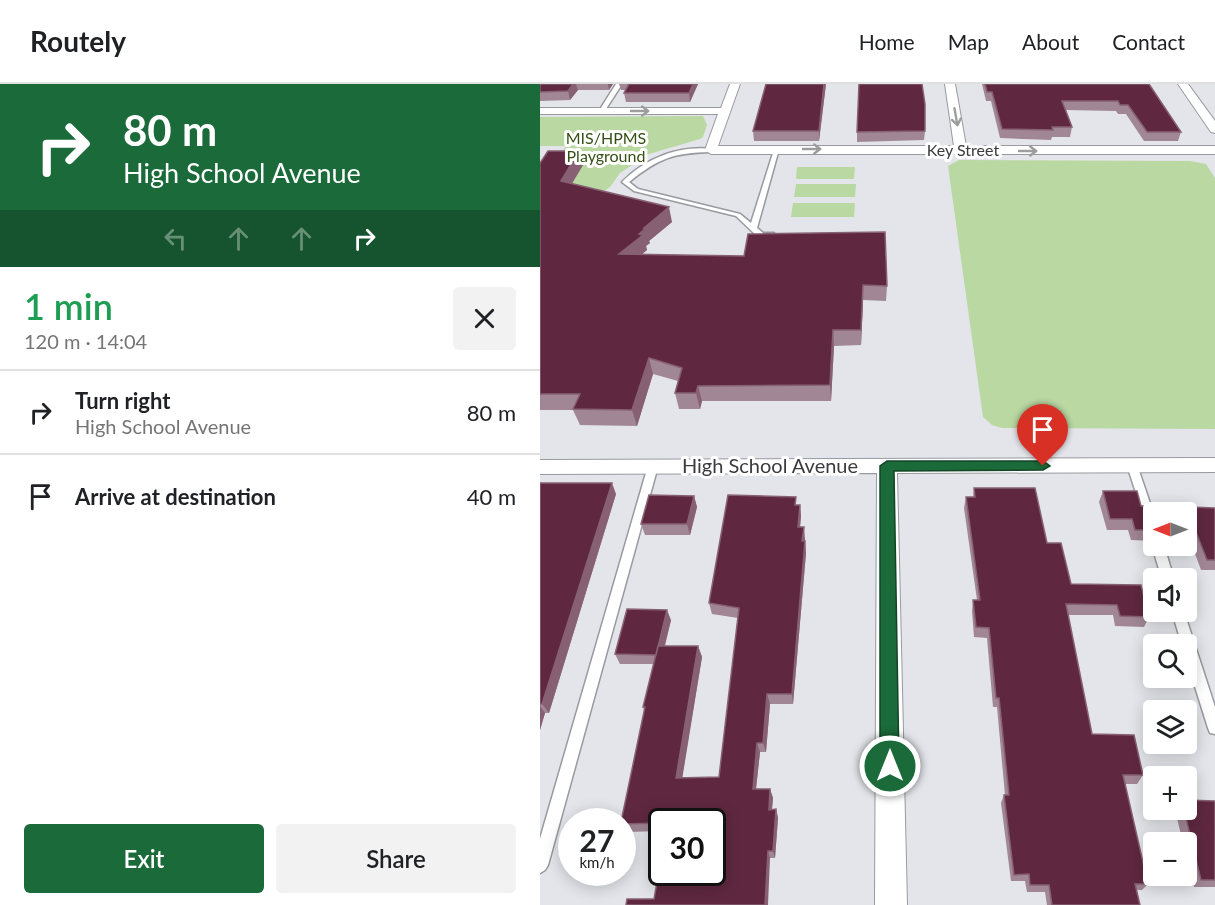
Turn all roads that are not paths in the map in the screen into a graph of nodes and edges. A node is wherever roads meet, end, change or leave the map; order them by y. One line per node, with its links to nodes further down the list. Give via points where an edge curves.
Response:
1 (619, 84): 6 (lane)
2 (735, 84): 7 (street)
3 (950, 84): 11 (street, one-way to 11)
4 (1182, 84): 8 (street)
5 (540, 111): 6 (street)
6 (602, 111): 7 (street, one-way to 7)
7 (726, 111): 9 (street)
8 (1215, 129)
9 (711, 150): 10 (street, Key Street); 13 (lane, via 675,151 659,157 625,182 636,190 738,215)
10 (777, 150): 11 (street, Key Street, one-way to 11); 13 (lane)
11 (961, 150): 12 (street, Key Street, one-way to 12)
12 (1215, 150)
13 (753, 228): 14 (lane, via 760,235)
14 (783, 235)
15 (1132, 465): 16 (street, High School Avenue); 18 (street, High School Avenue); 20 (lane)
16 (1215, 465)
17 (653, 466): 18 (street, High School Avenue); 19 (street, High School Avenue); 23 (lane)
18 (887, 466): 24 (street)
19 (540, 467)
20 (1144, 502)
21 (1181, 622): 22 (lane)
22 (1215, 728)
23 (540, 865)
24 (891, 905)

